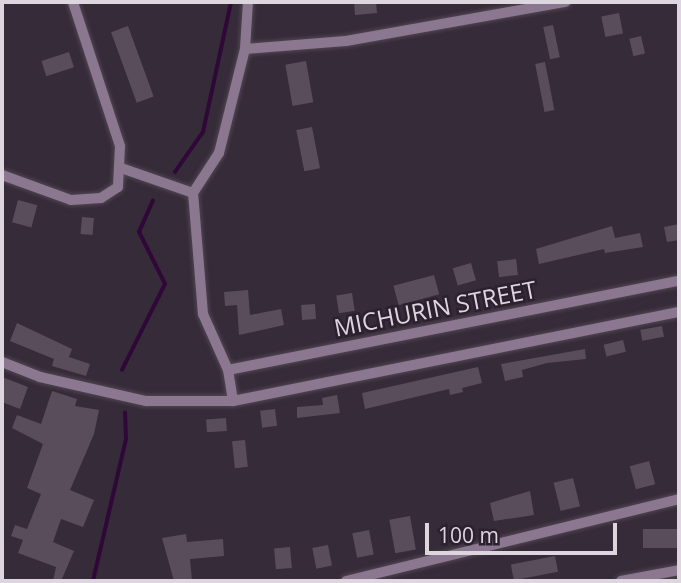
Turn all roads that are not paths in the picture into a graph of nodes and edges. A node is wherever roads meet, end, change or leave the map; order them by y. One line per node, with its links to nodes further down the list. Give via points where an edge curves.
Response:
1 (73, 2): 5 (street, via 120,146)
2 (248, 2): 4 (street)
3 (566, 2): 4 (street, via 346,41)
4 (245, 50): 7 (street, via 219,153)
5 (121, 168): 6 (street, via 118,187 101,198 71,200); 7 (street)
6 (2, 174)
7 (193, 193): 11 (street, via 203,314)
8 (679, 281): 11 (street, MICHURIN STREET)
9 (679, 312): 12 (street)
10 (2, 362): 12 (street, via 40,377 146,401)
11 (228, 370): 12 (street)
12 (233, 401)
13 (679, 499): 15 (street)
14 (679, 570): 16 (street)
15 (346, 581)
16 (621, 581)

